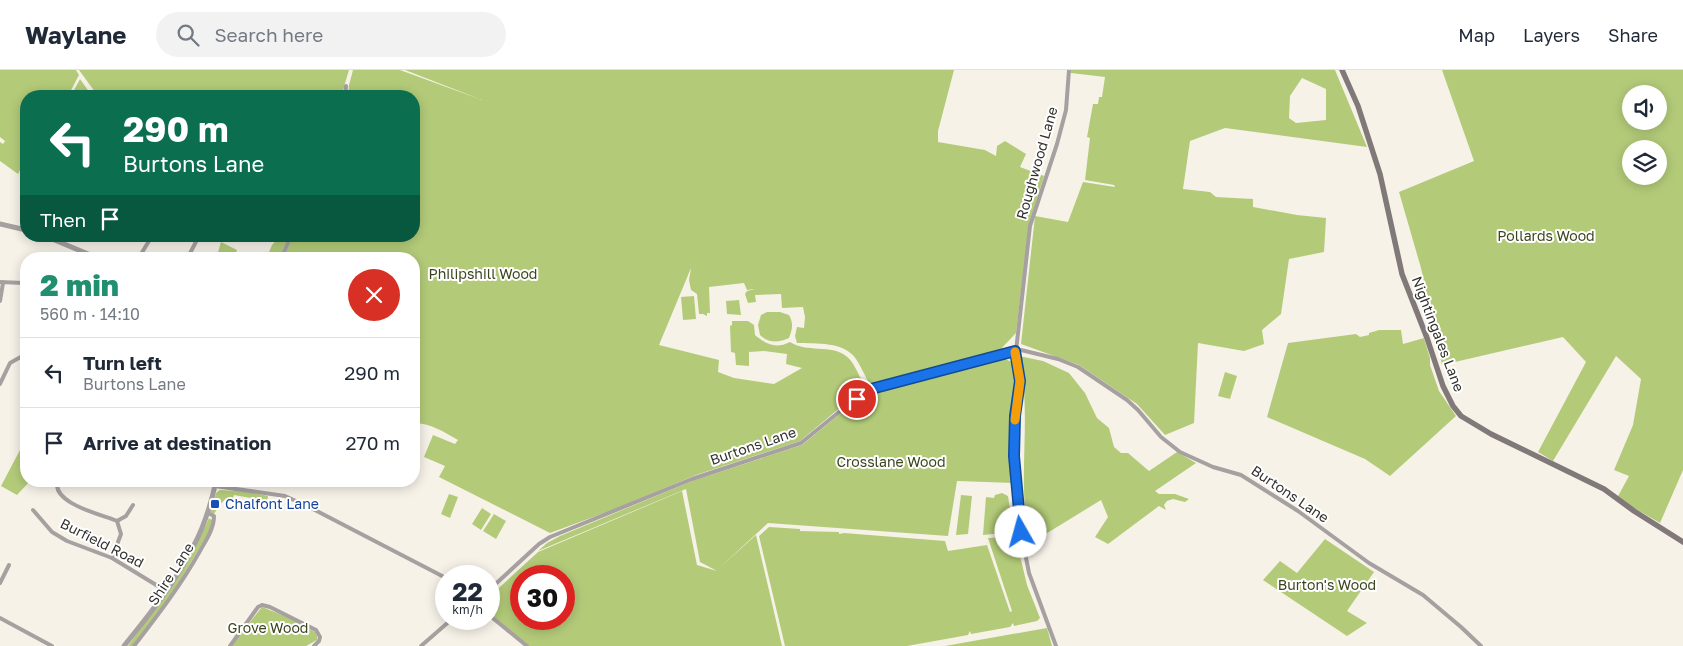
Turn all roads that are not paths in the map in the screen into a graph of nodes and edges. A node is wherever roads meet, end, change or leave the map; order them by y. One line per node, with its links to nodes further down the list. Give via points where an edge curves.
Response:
1 (1069, 70): 12 (street, Roughwood Lane, via 1066,110 1030,226)
2 (1342, 70): 22 (main road, Nightingales Lane, via 1358,106 1380,174 1402,274 1453,406 1461,416 1491,434 1604,489)
3 (346, 86): 4 (street)
4 (346, 90)
5 (0, 224): 6 (street)
6 (20, 229)
7 (59, 242): 8 (street)
8 (83, 252)
9 (20, 281): 10 (street)
10 (2, 283): 11 (street)
11 (0, 301)
12 (1015, 351): 26 (street, Burtons Lane, via 871,389 801,443 692,479 550,537); 39 (street, Roughwood Lane, via 1020,381 1014,456 1021,532 1029,573); 40 (street, Burtons Lane, via 1030,351 1078,367 1127,400 1161,437 1180,452 1241,475 1298,511 1381,571 1423,595)
13 (20, 357): 14 (street, via 10,363)
14 (0, 384)
15 (57, 487): 21 (street, via 61,496 90,512)
16 (214, 487): 20 (street, Shire Lane)
17 (232, 487): 25 (street, via 285,496)
18 (133, 506): 21 (street, via 126,516)
19 (33, 510): 23 (street, Burfield Road, via 52,532)
20 (208, 513): 28 (street, Shire Lane, via 194,547); 34 (street, Shire Lane, via 214,516 211,532 170,599)
21 (116, 521): 23 (street, via 121,534)
22 (1683, 542)
23 (112, 558): 28 (street, Burfield Road)
24 (10, 565): 27 (street)
25 (435, 572)
26 (500, 580)
27 (0, 583)
28 (166, 591): 33 (street, Shire Lane)
29 (0, 618): 32 (street)
30 (500, 624): 38 (street)
31 (439, 630): 37 (street)
32 (52, 646)
33 (124, 646)
34 (134, 646)
35 (230, 646): 36 (street, via 262,605 318,631 319,641)
36 (314, 646)
37 (421, 646)
38 (527, 646)
39 (1056, 646)
40 (1480, 646)

